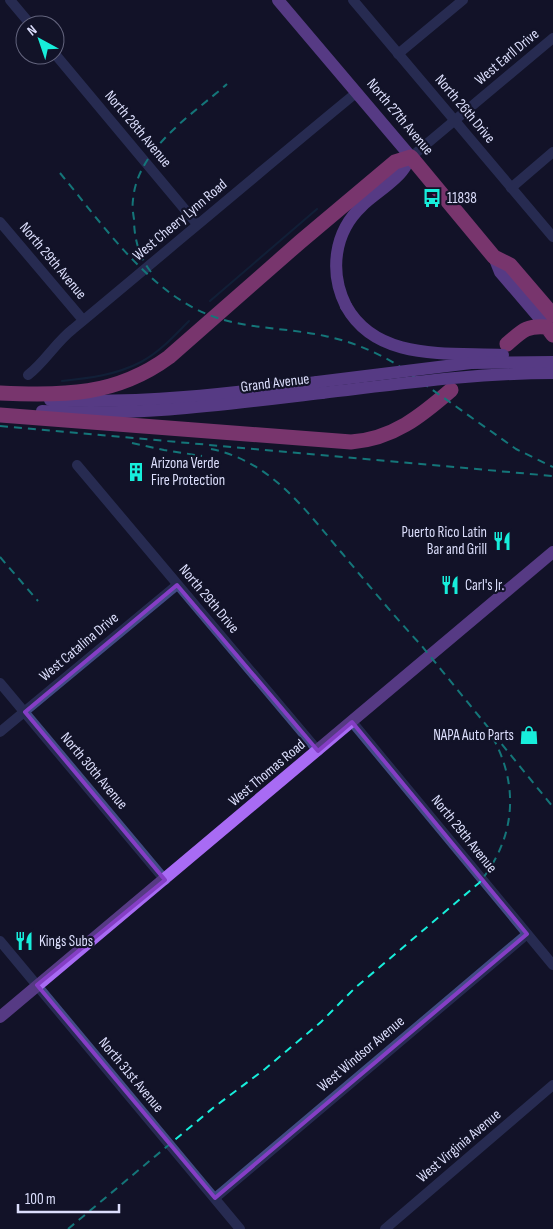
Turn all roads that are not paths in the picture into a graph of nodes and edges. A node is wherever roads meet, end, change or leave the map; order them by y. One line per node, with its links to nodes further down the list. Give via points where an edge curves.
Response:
1 (10, 0): 5 (street)
2 (278, 0): 9 (main road, North 27th Avenue)
3 (353, 0): 7 (street, North 26th Drive)
4 (462, 0): 7 (street)
5 (23, 15)
6 (553, 38): 10 (street, West Earll Drive)
7 (398, 54): 10 (street, North 26th Drive)
8 (64, 65): 15 (street, North 28th Avenue)
9 (356, 93): 12 (main road, North 27th Avenue); 15 (street, West Cheery Lynn Road)
10 (454, 120): 12 (street, West Earll Drive); 13 (street, North 26th Drive)
11 (553, 152): 13 (street)
12 (411, 157): 17 (highway, North 27th Avenue); 22 (main road, bridge, via 402,172 354,213 342,234 336,255 336,273 346,306 370,334 404,349); 28 (highway, via 395,162 154,367 125,382 96,390)
13 (511, 188): 16 (street, North 26th Drive)
14 (0, 222): 19 (street, North 29th Avenue)
15 (197, 224): 19 (street, West Cheery Lynn Road)
16 (553, 237)
17 (494, 257): 18 (main road, North 27th Avenue, via 500,272); 20 (highway, North 27th Avenue, via 510,265)
18 (521, 298): 20 (highway, via 532,300)
19 (84, 320): 25 (street, West Cheery Lynn Road)
20 (551, 324): 21 (highway, via 527,328)
21 (507, 344)
22 (553, 357)
23 (553, 362): 26 (main road, Grand Avenue, bridge, via 471,364)
24 (553, 373): 26 (main road, Grand Avenue, bridge)
25 (28, 375)
26 (320, 387): 29 (main road, Grand Avenue, via 134,401); 30 (main road, Grand Avenue, via 200,408 140,412 73,413)
27 (451, 390): 31 (highway, via 398,430 371,440 351,442)
28 (0, 394)
29 (0, 398)
30 (0, 408)
31 (0, 415)
32 (77, 465): 34 (street, North 29th Drive)
33 (553, 552): 37 (main road, West Thomas Road)
34 (177, 585): 36 (street, West Catalina Drive); 39 (street, North 29th Drive)
35 (0, 683): 36 (street, North 30th Avenue)
36 (25, 712): 38 (street, West Catalina Drive); 40 (street, North 30th Avenue)
37 (352, 722): 39 (main road, West Thomas Road); 41 (street, North 29th Avenue)
38 (0, 732)
39 (318, 751): 40 (main road, West Thomas Road)
40 (165, 880): 44 (main road, West Thomas Road)
41 (528, 934): 43 (street, North 29th Avenue); 47 (street, West Windsor Avenue)
42 (0, 940): 44 (street, North 31st Avenue)
43 (553, 965)
44 (37, 985): 45 (main road, West Thomas Road); 47 (street, North 31st Avenue)
45 (0, 1017)
46 (553, 1085): 49 (street, West Virginia Avenue)
47 (215, 1198): 48 (street, North 31st Avenue)
48 (240, 1229)
49 (385, 1229)

